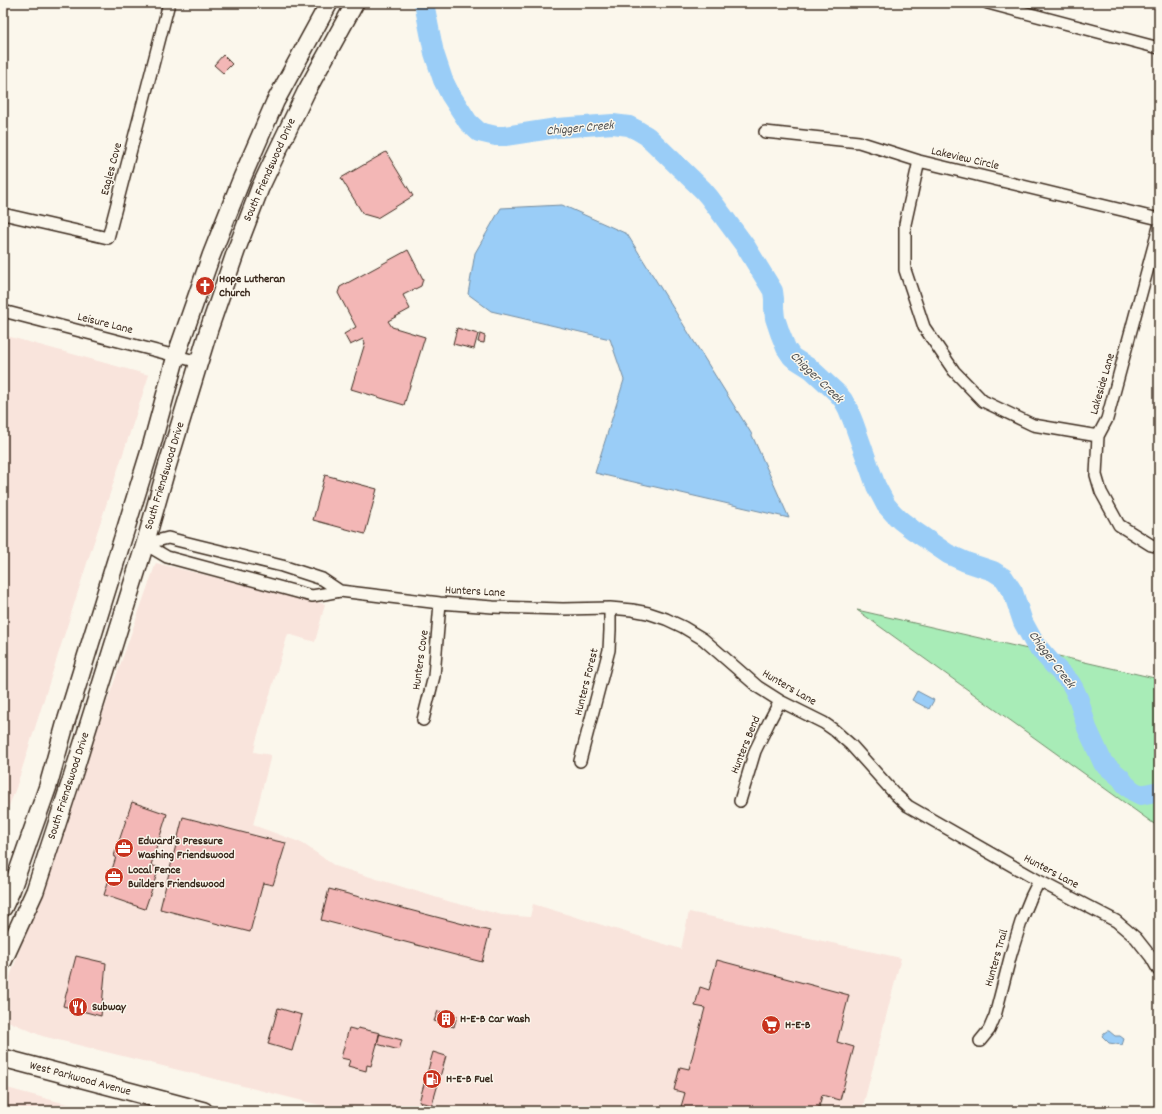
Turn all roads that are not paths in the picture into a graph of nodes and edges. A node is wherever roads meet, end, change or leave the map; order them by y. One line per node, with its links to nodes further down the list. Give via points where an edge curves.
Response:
1 (169, 3): 8 (street, Eagles Cove, via 108,238)
2 (328, 3): 12 (main road, South Friendswood Drive, via 261,133 211,256)
3 (355, 3): 13 (main road, South Friendswood Drive, via 306,92 260,188 236,251)
4 (988, 3): 5 (street)
5 (1159, 48)
6 (764, 132): 7 (street, Lakeview Circle, via 859,142)
7 (919, 161): 9 (street, Lakeview Circle); 14 (street, via 905,224 905,270 924,327 954,371 983,400 1033,425)
8 (3, 214)
9 (1159, 218)
10 (1159, 226): 14 (street, Lakeside Lane, via 1107,420)
11 (3, 312): 12 (street, Leisure Lane)
12 (176, 356): 13 (street, Leisure Lane); 25 (main road, South Friendswood Drive, via 152,444 48,786)
13 (200, 362): 15 (main road, South Friendswood Drive)
14 (1098, 436): 16 (street, Lakeside Lane, via 1096,475 1101,492 1119,525 1151,545)
15 (145, 544): 17 (street, Hunters Lane, via 167,557 312,596); 17 (street, Hunters Lane, via 168,538 182,541 282,566 322,579); 26 (main road, South Friendswood Drive, via 35,891)
16 (1159, 547)
17 (340, 591): 18 (street, Hunters Lane)
18 (440, 604): 19 (street, Hunters Lane, via 563,609); 21 (street, Hunters Cove, via 434,676)
19 (610, 608): 20 (street, Hunters Lane, via 648,613 683,627 703,639 758,687); 22 (street, Hunters Forest, via 608,650)
20 (780, 701): 23 (street, Hunters Bend, via 755,751); 24 (street, Hunters Lane, via 834,730 908,806)
21 (423, 720)
22 (580, 761)
23 (740, 801)
24 (1039, 881): 27 (street, Hunters Lane, via 1116,921 1136,938); 28 (street, Hunters Trail, via 1022,918 995,1016 989,1030)
25 (3, 908)
26 (3, 961)
27 (1159, 971)
28 (980, 1041)
29 (3, 1058): 30 (main road, West Parkwood Avenue)
30 (204, 1111)

